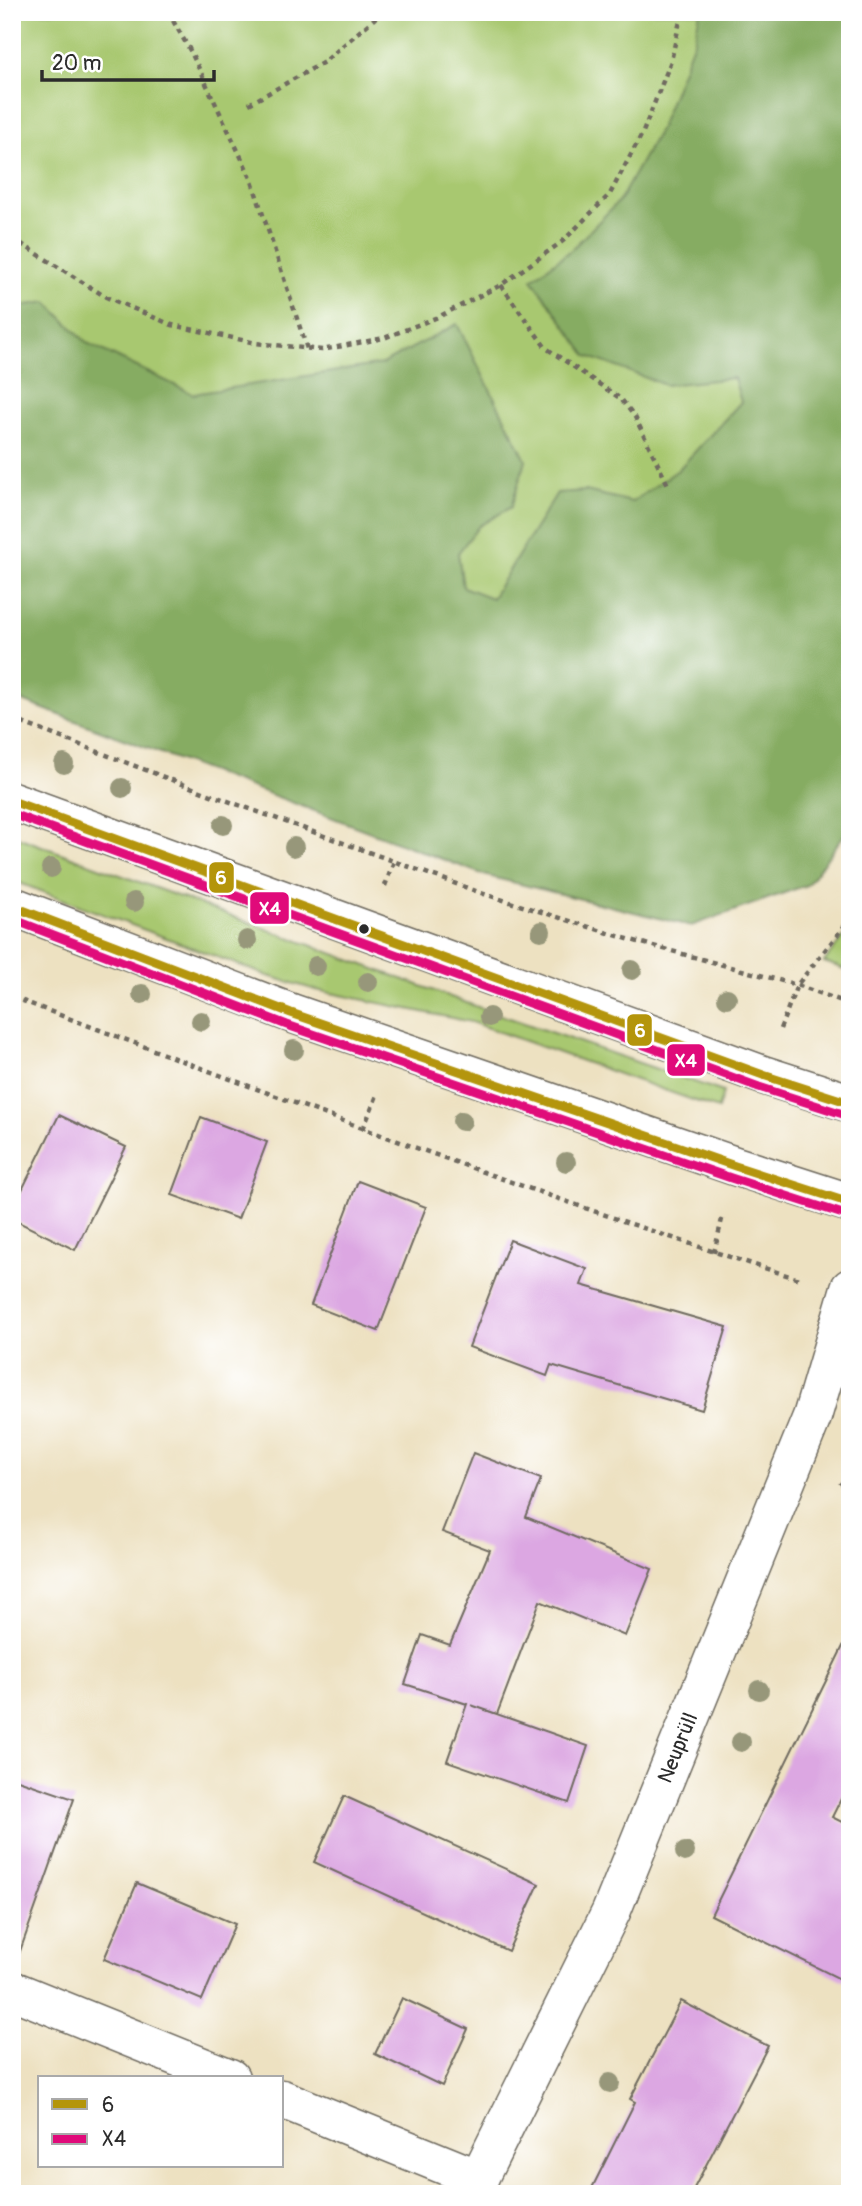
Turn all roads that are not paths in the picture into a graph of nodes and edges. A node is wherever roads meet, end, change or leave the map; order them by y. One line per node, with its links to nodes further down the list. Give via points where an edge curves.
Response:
1 (12, 801): 3 (street, via 750,1071)
2 (12, 906): 4 (street, via 291,1013)
3 (850, 1103)
4 (850, 1203)
5 (849, 1292): 9 (street, Neuprüll, via 812,1417 611,1912)
6 (12, 1990): 7 (street)
7 (225, 2076)
8 (284, 2100): 9 (street)
9 (475, 2186)

